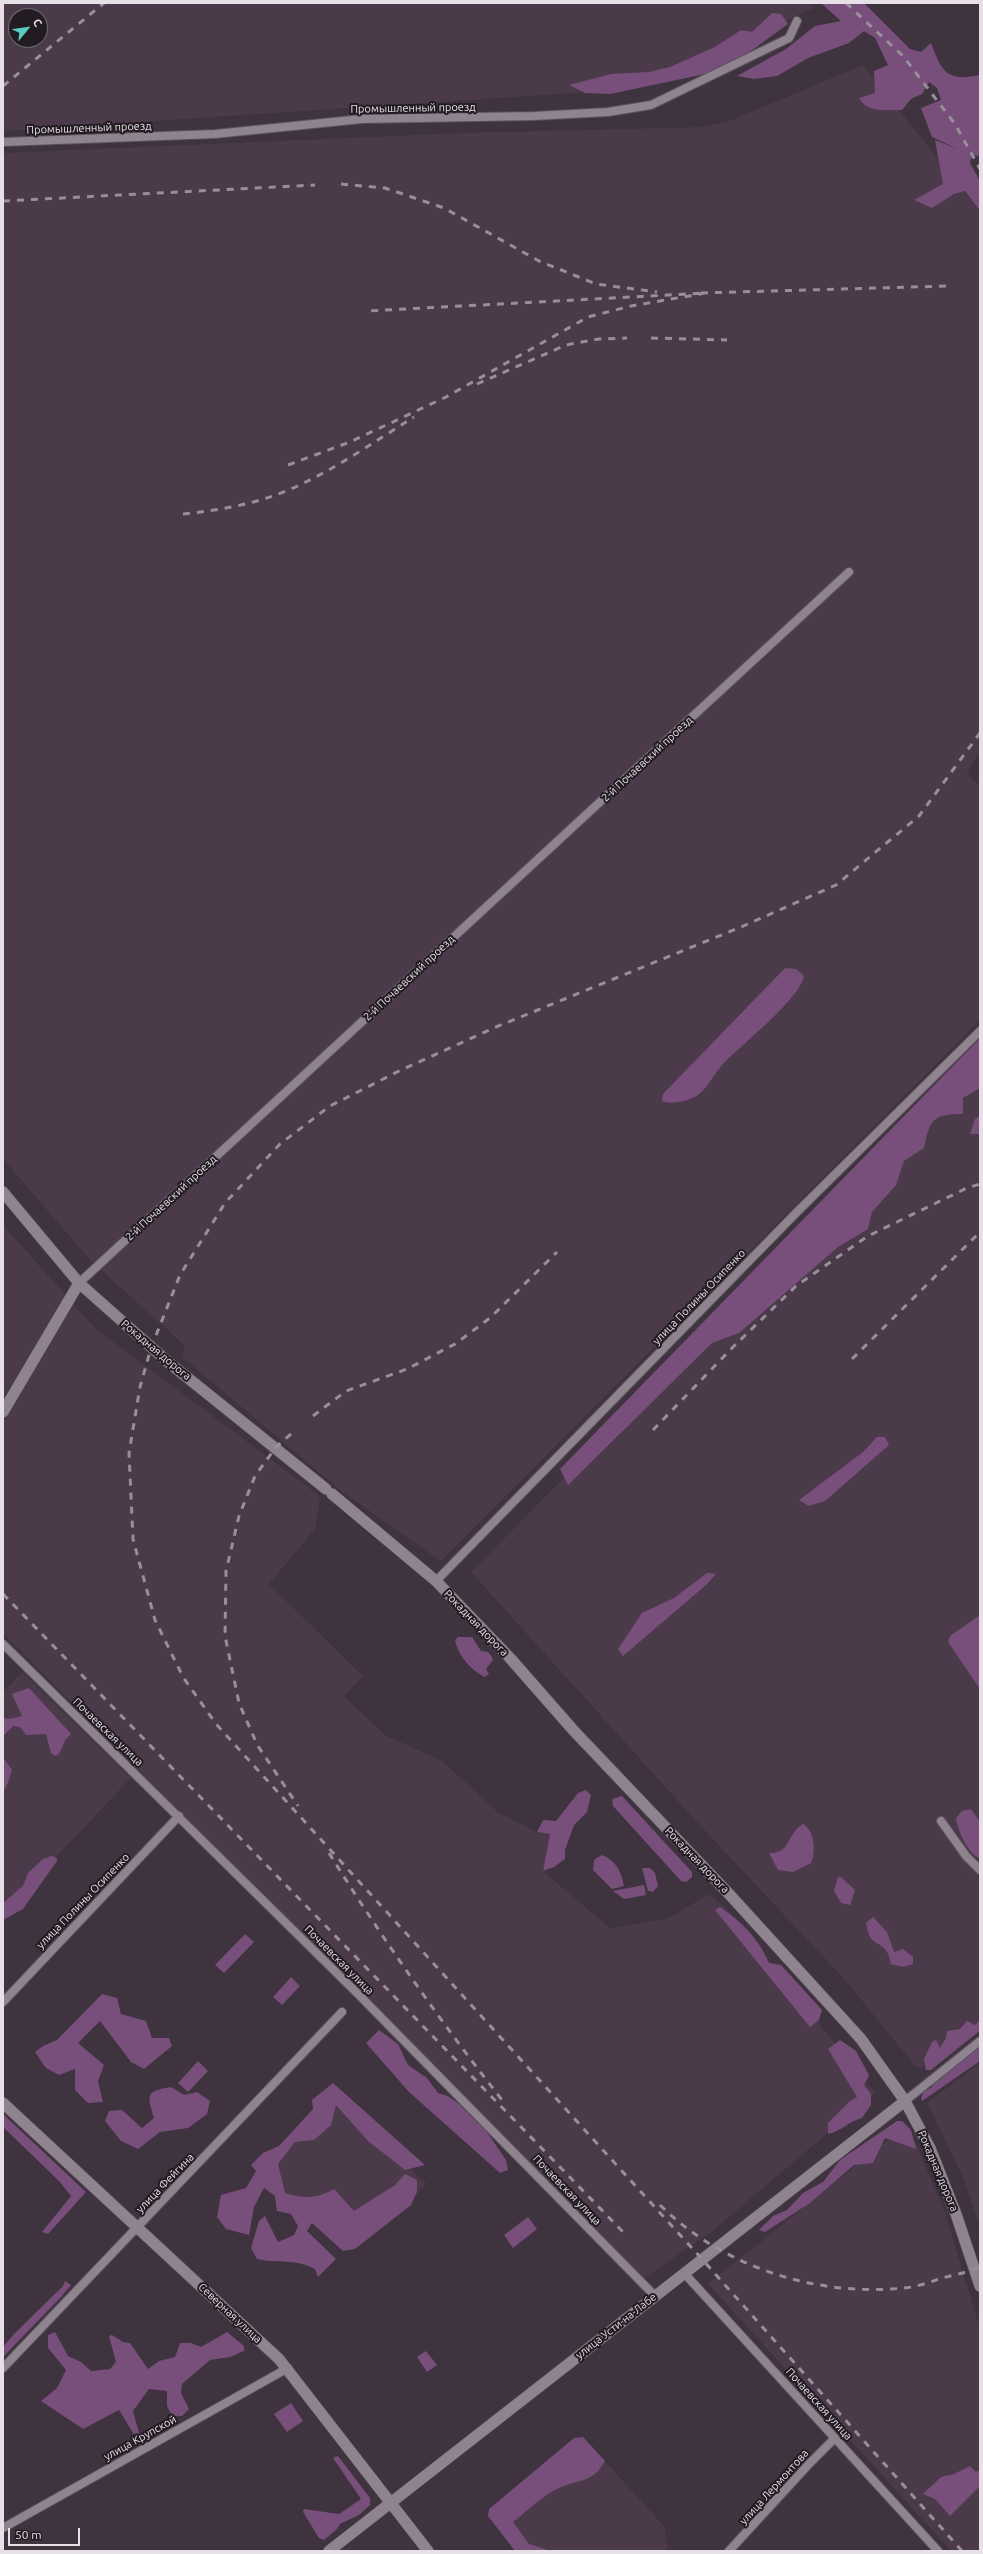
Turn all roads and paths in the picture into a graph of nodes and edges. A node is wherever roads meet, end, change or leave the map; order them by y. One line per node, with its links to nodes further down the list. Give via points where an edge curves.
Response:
1 (797, 21): 2 (street, Промышленный проезд, via 788,38 683,90 651,105 608,112 362,119 215,134)
2 (3, 142)
3 (849, 572): 6 (street, 2-й Почаевский проезд)
4 (980, 1031): 8 (street, улица Полины Осипенко, via 798,1211)
5 (3, 1192): 6 (street, Рокадная дорога)
6 (79, 1283): 7 (street, 2-й Почаевский проезд); 8 (street, Рокадная дорога, via 168,1362)
7 (3, 1412)
8 (436, 1581): 16 (street, Рокадная дорога, via 510,1658 571,1728 736,1900 850,2027)
9 (3, 1644): 10 (street, Почаевская улица)
10 (179, 1816): 13 (street, улица Полины Осипенко); 21 (street, Почаевская улица)
11 (941, 1821): 12 (street, via 966,1856)
12 (980, 1870)
13 (3, 2002)
14 (342, 2012): 18 (street, улица Фейгина)
15 (980, 2041): 16 (street)
16 (905, 2101): 19 (street, улица Усти-на-Лабе); 20 (street, Рокадная дорога, via 930,2148)
17 (3, 2102): 18 (street, Северная улица)
18 (137, 2227): 22 (street, улица Фейгина); 23 (street, Северная улица)
19 (684, 2273): 21 (street, улица Усти-на-Лабе); 24 (street, Почаевская улица)
20 (980, 2286)
21 (655, 2296): 25 (street, улица Усти-на-Лабе)
22 (3, 2368)
23 (288, 2368): 25 (street, Северная улица); 26 (street, улица Крупской)
24 (835, 2438): 29 (street, улица Лермонтова); 30 (street, Почаевская улица)
25 (390, 2503): 27 (street, улица Усти-на-Лабе); 28 (street, Северная улица)
26 (3, 2528)
27 (329, 2551)
28 (428, 2551)
29 (730, 2551)
30 (938, 2551)

